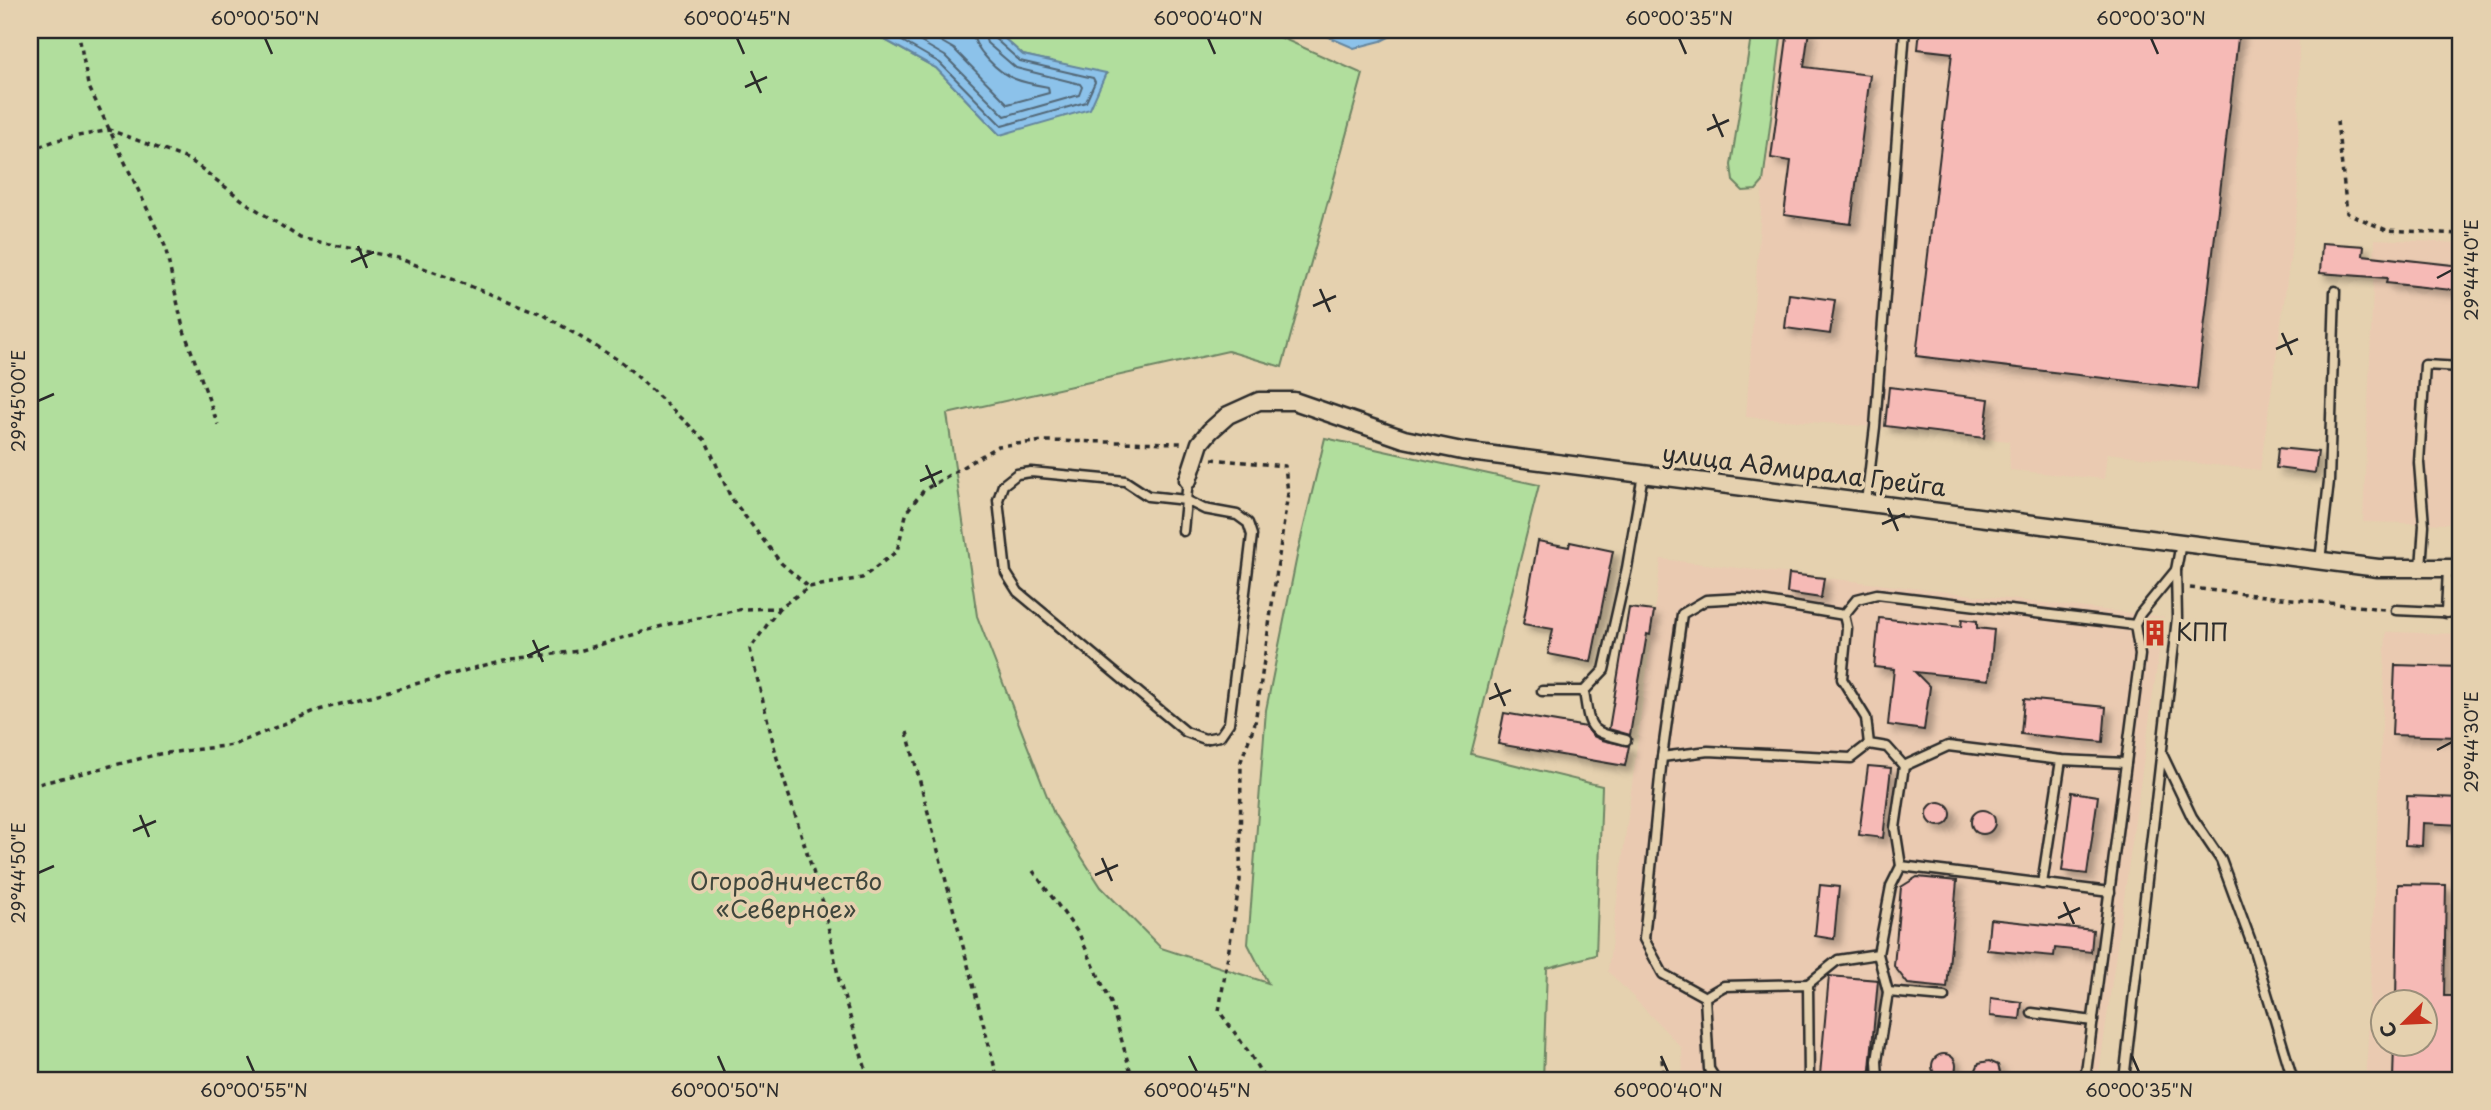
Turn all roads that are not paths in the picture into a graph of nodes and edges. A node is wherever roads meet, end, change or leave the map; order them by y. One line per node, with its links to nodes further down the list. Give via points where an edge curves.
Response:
1 (1905, 30): 7 (lane)
2 (2335, 291): 10 (lane, via 2329,481)
3 (2461, 367): 11 (lane, via 2425,365)
4 (1643, 474): 5 (street, улица Адмирала Грейга, via 1462,451 1404,439 1294,401 1259,401 1228,415 1197,450); 7 (street, улица Адмирала Грейга); 20 (lane, via 1604,670)
5 (1188, 480): 6 (lane)
6 (1186, 500): 6 (lane, via 1148,496 1125,481 1031,472 1017,474 1003,485 998,500 1006,573 1018,592 1186,732 1205,739 1220,736 1229,723 1252,535 1248,523 1237,515 1204,509); 8 (lane)
7 (1866, 502): 9 (street, улица Адмирала Грейга)
8 (1183, 531)
9 (2182, 543): 10 (street, улица Адмирала Грейга); 13 (lane)
10 (2320, 561): 11 (street, улица Адмирала Грейга)
11 (2421, 568): 12 (street, улица Адмирала Грейга)
12 (2455, 568): 15 (lane)
13 (2176, 570): 18 (lane, via 2147,603); 23 (lane, via 2178,618)
14 (2396, 610): 15 (lane)
15 (2446, 613): 16 (lane)
16 (2461, 613)
17 (1844, 615): 18 (lane, via 1857,599 1877,594); 22 (lane, via 1843,678 1866,718); 24 (lane, via 1742,598 1706,600 1682,614)
18 (2135, 625): 26 (lane, via 2140,655)
19 (1542, 691): 20 (lane)
20 (1584, 691): 21 (lane, via 1588,720 1599,733)
21 (1626, 740)
22 (1869, 744): 24 (lane, via 1851,758 1708,751); 27 (lane, via 1886,747)
23 (2162, 754): 42 (lane); 43 (lane, via 2192,817 2221,860)
24 (1662, 757): 34 (lane, via 1644,939 1663,974)
25 (2061, 760): 26 (lane); 27 (lane, via 1948,746); 29 (lane)
26 (2126, 763): 30 (lane)
27 (1904, 766): 28 (lane, via 1895,828)
28 (1901, 866): 29 (lane); 31 (lane, via 1891,886)
29 (2042, 884): 30 (lane)
30 (2110, 892): 37 (lane)
31 (1878, 954): 32 (lane, via 1838,960); 33 (lane)
32 (1808, 984): 34 (lane, via 1724,986); 39 (lane)
33 (1888, 992): 35 (lane); 40 (lane)
34 (1705, 997): 38 (lane, via 1709,1069)
35 (1944, 997)
36 (2032, 1013): 37 (lane)
37 (2093, 1021): 41 (lane)
38 (1716, 1080)
39 (1809, 1080)
40 (1878, 1080)
41 (2085, 1080)
42 (2124, 1080)
43 (2293, 1080)

